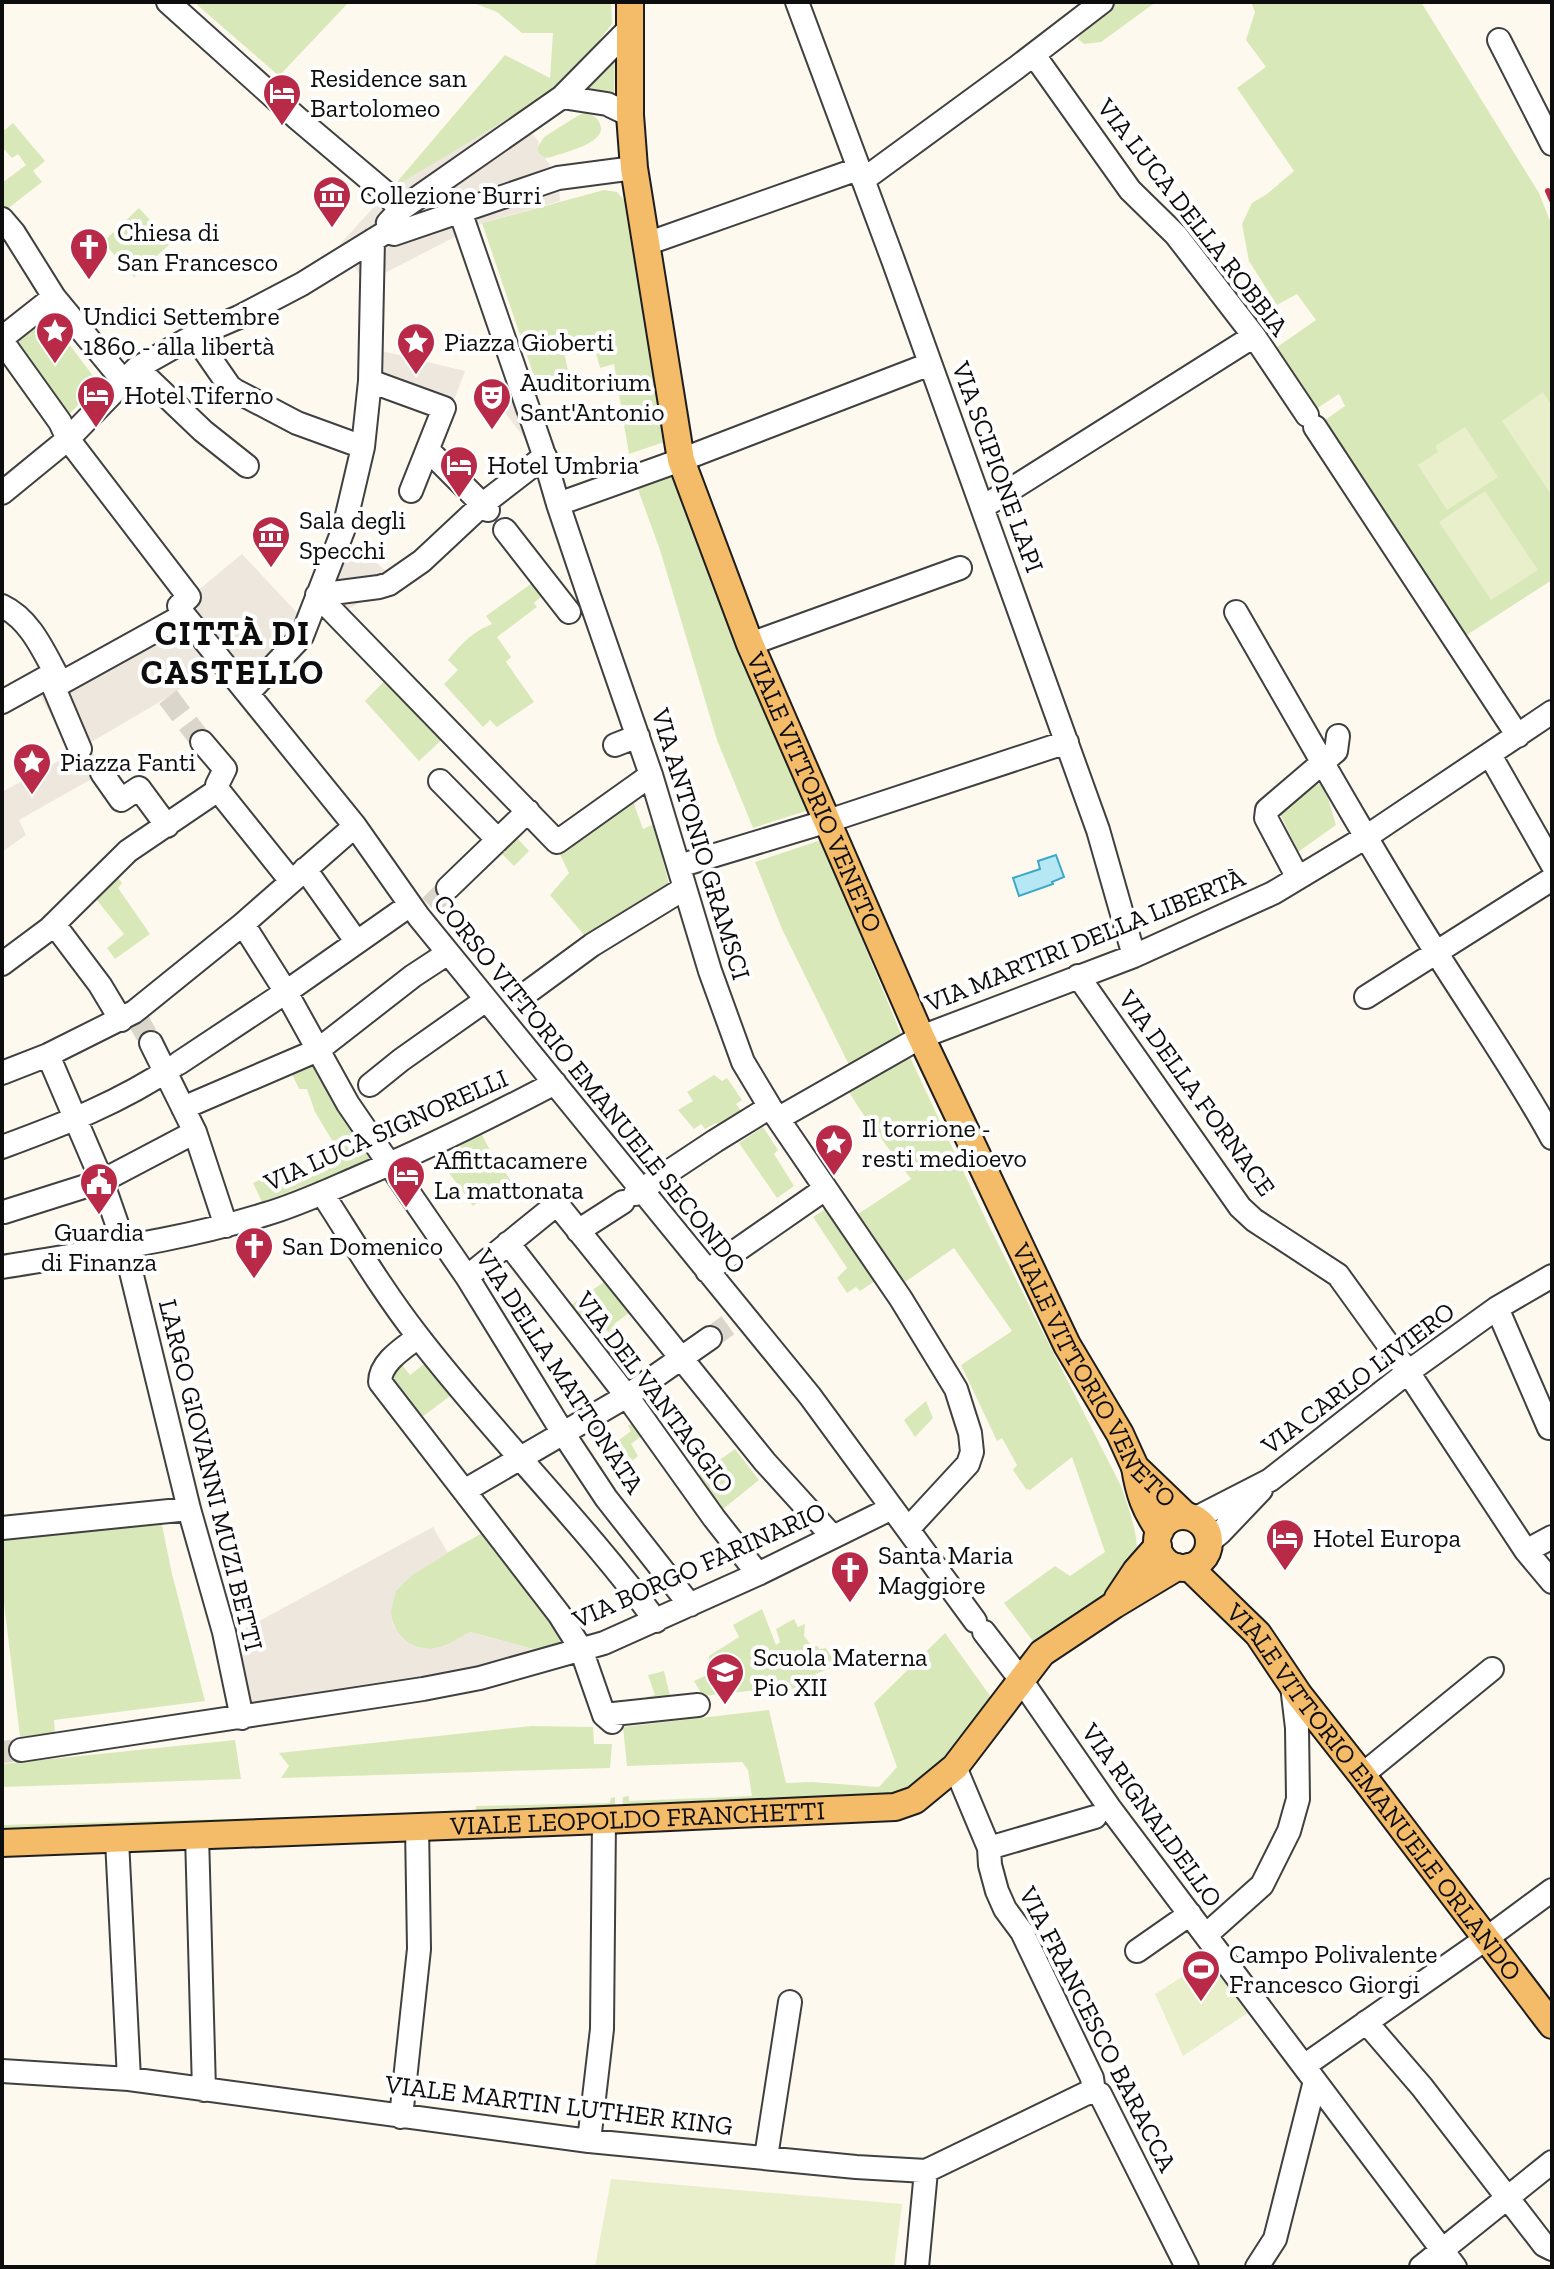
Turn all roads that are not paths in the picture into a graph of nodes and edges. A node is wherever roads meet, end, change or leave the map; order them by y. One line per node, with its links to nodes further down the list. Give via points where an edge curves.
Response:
1 (168, 2): 14 (street, via 387,194)
2 (797, 2): 11 (street, VIA SCIPIONE LAPI)
3 (1102, 2): 6 (street)
4 (631, 14): 7 (street); 8 (main road, VIALE VITTORIO VENETO)
5 (1499, 40): 9 (street)
6 (1034, 55): 11 (street); 17 (street, VIA LUCA DELLA ROBBIA, via 1130,190 1176,235)
7 (562, 97): 8 (street, via 607,104); 14 (street)
8 (630, 115): 10 (main road, VIALE VITTORIO VENETO)
9 (1552, 144)
10 (634, 168): 12 (street, via 558,178); 15 (main road, VIALE VITTORIO VENETO)
11 (860, 174): 15 (street); 20 (street, VIA SCIPIONE LAPI)
12 (460, 211): 14 (street, via 394,234); 26 (street, VIA ANTONIO GRAMSCI)
13 (2, 219): 16 (street)
14 (388, 226): 21 (street, via 302,284 190,338); 22 (street)
15 (646, 244): 27 (main road, VIALE VITTORIO VENETO)
16 (54, 297): 18 (street); 21 (street)
17 (1254, 336): 33 (street); 48 (street, VIA LUCA DELLA ROBBIA)
18 (2, 340): 23 (street, CORSO VITTORIO EMANUELE SECONDO)
19 (205, 351): 24 (street, via 236,391 297,423)
20 (930, 364): 27 (street, via 851,385 777,413); 33 (street, VIA SCIPIONE LAPI)
21 (131, 376): 23 (street); 28 (street)
22 (370, 381): 24 (street); 25 (street, via 444,408)
23 (68, 439): 30 (street); 38 (street, CORSO VITTORIO EMANUELE SECONDO)
24 (363, 447): 36 (street, via 344,528)
25 (429, 451): 29 (street); 32 (street)
26 (545, 456): 31 (street, VIA ANTONIO GRAMSCI); 32 (street)
27 (681, 460): 31 (street); 41 (main road, VIALE VITTORIO VENETO)
28 (247, 466)
29 (411, 491)
30 (2, 493)
31 (558, 504): 46 (street, VIA ANTONIO GRAMSCI)
32 (486, 507): 36 (street, via 389,584)
33 (983, 507): 50 (street, VIA SCIPIONE LAPI)
34 (505, 530): 39 (street)
35 (960, 568): 41 (street)
36 (317, 595): 43 (street, via 302,636); 59 (street)
37 (2, 606): 42 (street, via 16,612 33,633)
38 (187, 606): 42 (street); 43 (street, CORSO VITTORIO EMANUELE SECONDO)
39 (569, 612)
40 (1236, 612): 54 (street)
41 (750, 644): 60 (main road, VIALE VITTORIO VENETO)
42 (50, 684): 44 (street); 52 (street)
43 (249, 692): 62 (street, CORSO VITTORIO EMANUELE SECONDO)
44 (2, 702)
45 (1552, 712): 48 (street, VIA MARTIRI DELLA LIBERTÀ)
46 (638, 736): 51 (street); 56 (street, VIA ANTONIO GRAMSCI)
47 (1338, 736): 54 (street, via 1336,751)
48 (1518, 736): 53 (street, VIA MARTIRI DELLA LIBERTÀ)
49 (202, 742): 58 (street, via 225,769)
50 (1067, 742): 60 (street); 77 (street, VIA SCIPIONE LAPI)
51 (615, 745)
52 (80, 749)
53 (1490, 755): 63 (street, VIA MARTIRI DELLA LIBERTÀ); 65 (street)
54 (1323, 764): 63 (street); 68 (street, via 1267,810 1266,818)
55 (102, 773): 61 (street, via 121,800 139,788)
56 (651, 775): 59 (street, via 557,842); 67 (street, VIA ANTONIO GRAMSCI)
57 (440, 781): 64 (street)
58 (218, 790): 61 (street); 66 (street)
59 (528, 811): 64 (street)
60 (828, 821): 67 (street); 84 (main road, VIALE VITTORIO VENETO)
61 (167, 826): 72 (street, via 128,851)
62 (355, 826): 66 (street); 71 (street, CORSO VITTORIO EMANUELE SECONDO)
63 (1366, 837): 68 (street, VIA MARTIRI DELLA LIBERTÀ); 76 (street)
64 (498, 840): 70 (street)
65 (1552, 864)
66 (298, 875): 73 (street); 74 (street)
67 (682, 877): 82 (street); 93 (street, VIA ANTONIO GRAMSCI, via 743,1062)
68 (1298, 878): 77 (street, VIA MARTIRI DELLA LIBERTÀ)
69 (1552, 879): 76 (street)
70 (448, 888)
71 (420, 910): 74 (street); 75 (street, CORSO VITTORIO EMANUELE SECONDO)
72 (54, 924): 78 (street); 83 (street)
73 (243, 924): 80 (street, VIA DELLA MATTONATA); 83 (street)
74 (356, 941): 80 (street)
75 (448, 953): 82 (street, CORSO VITTORIO EMANUELE SECONDO); 86 (street)
76 (1436, 953): 81 (street); 96 (street)
77 (1134, 956): 79 (street, VIA MARTIRI DELLA LIBERTÀ)
78 (5, 962)
79 (1078, 976): 84 (street, VIA MARTIRI DELLA LIBERTÀ); 116 (street, VIA DELLA FORNACE, via 1240,1207 1338,1275)
80 (286, 992): 86 (street, VIA DELLA MATTONATA); 88 (street)
81 (1366, 997)
82 (506, 1002): 90 (street, CORSO VITTORIO EMANUELE SECONDO); 91 (street, via 401,1060)
83 (130, 1016): 87 (street)
84 (921, 1037): 93 (street, VIA MARTIRI DELLA LIBERTÀ); 121 (main road, VIALE VITTORIO VENETO, via 1067,1345)
85 (151, 1043): 88 (street)
86 (318, 1050): 92 (street); 98 (street, VIA DELLA MATTONATA)
87 (48, 1055): 89 (street); 94 (street, LARGO GIOVANNI MUZI BETTI)
88 (173, 1067): 92 (street); 94 (street)
89 (2, 1073)
90 (555, 1083): 98 (street, VIA LUCA SIGNORELLI); 102 (street, CORSO VITTORIO EMANUELE SECONDO)
91 (370, 1085)
92 (183, 1108): 95 (street)
93 (775, 1113): 100 (street, VIA ANTONIO GRAMSCI); 102 (street, VIA MARTIRI DELLA LIBERTÀ, via 715,1141)
94 (76, 1119): 97 (street); 99 (street, LARGO GIOVANNI MUZI BETTI)
95 (195, 1132): 99 (street); 104 (street)
96 (1552, 1138)
97 (2, 1147)
98 (389, 1165): 101 (street, VIA LUCA SIGNORELLI); 111 (street, VIA DELLA MATTONATA)
99 (102, 1181): 103 (street); 106 (street, LARGO GIOVANNI MUZI BETTI)
100 (825, 1189): 109 (street); 130 (street, VIA ANTONIO GRAMSCI, via 956,1389 970,1433 968,1464)
101 (322, 1193): 104 (street, VIA LUCA SIGNORELLI); 113 (street)
102 (633, 1195): 105 (street, VIA MARTIRI DELLA LIBERTÀ); 109 (street, CORSO VITTORIO EMANUELE SECONDO)
103 (4, 1212)
104 (226, 1226): 106 (street, VIA LUCA SIGNORELLI)
105 (578, 1231): 107 (street, via 557,1204); 115 (street)
106 (125, 1247): 108 (street, VIA LUCA SIGNORELLI); 126 (street, LARGO GIOVANNI MUZI BETTI)
107 (503, 1247): 111 (street); 117 (street, VIA DEL VANTAGGIO)
108 (2, 1267)
109 (707, 1271): 125 (street, CORSO VITTORIO EMANUELE SECONDO, via 810,1396)
110 (1552, 1276): 112 (street, VIA CARLO LIVIERO)
111 (467, 1277): 119 (street, VIA DELLA MATTONATA)
112 (1497, 1308): 116 (street, VIA CARLO LIVIERO); 118 (street)
113 (418, 1337): 120 (street); 123 (street, via 381,1371 380,1382)
114 (710, 1338): 115 (street)
115 (682, 1360): 117 (street); 131 (street)
116 (1408, 1372): 122 (street, VIA CARLO LIVIERO); 134 (street, VIA DELLA FORNACE)
117 (627, 1396): 119 (street); 136 (street, VIA DEL VANTAGGIO)
118 (1549, 1428)
119 (563, 1433): 120 (street); 124 (street, VIA DELLA MATTONATA)
120 (519, 1459): 123 (street); 128 (street)
121 (1135, 1467): 127 (main road, VIALE VITTORIO VENETO); 133 (main road, via 1139,1492)
122 (1270, 1480): 127 (street, VIA CARLO LIVIERO); 135 (street)
123 (463, 1496): 142 (street)
124 (606, 1498): 128 (street); 138 (street, VIA DELLA MATTONATA)
125 (892, 1508): 130 (street, CORSO VITTORIO EMANUELE SECONDO); 131 (street, VIA BORGO FARINARIO)
126 (189, 1509): 129 (street); 147 (street, LARGO GIOVANNI MUZI BETTI)
127 (1190, 1518): 133 (main road, via 1171,1519); 135 (main road, via 1205,1528)
128 (574, 1520): 140 (street)
129 (2, 1528)
130 (908, 1529): 141 (street, CORSO VITTORIO EMANUELE SECONDO)
131 (833, 1537): 136 (street, VIA BORGO FARINARIO)
132 (1552, 1537): 134 (street)
133 (1159, 1539): 135 (main road, via 1164,1559); 139 (main road)
134 (1526, 1551): 137 (street, VIA DELLA FORNACE)
135 (1195, 1557): 139 (main road, VIALE LEOPOLDO FRANCHETTI); 145 (main road, VIALE VITTORIO EMANUELE ORLANDO, via 1258,1634)
136 (758, 1574): 138 (street, VIA BORGO FARINARIO)
137 (1552, 1582)
138 (690, 1605): 140 (street, VIA BORGO FARINARIO)
139 (1114, 1605): 144 (main road, VIALE LEOPOLDO FRANCHETTI, via 1042,1653)
140 (656, 1621): 142 (street, VIA BORGO FARINARIO)
141 (979, 1626): 144 (street, VIA RIGNALDELLO)
142 (581, 1649): 146 (street, via 608,1719); 147 (street, VIA BORGO FARINARIO, via 452,1684)
143 (1492, 1669): 150 (street)
144 (1021, 1680): 149 (main road, VIALE LEOPOLDO FRANCHETTI); 159 (street, VIA RIGNALDELLO)
145 (1292, 1686): 150 (main road, VIALE VITTORIO EMANUELE ORLANDO); 160 (street, via 1298,1799 1289,1831 1262,1885)
146 (698, 1705)
147 (242, 1718): 148 (street, VIA BORGO FARINARIO)
148 (21, 1750)
149 (955, 1767): 152 (main road, VIALE LEOPOLDO FRANCHETTI, via 915,1800 895,1807); 157 (street, VIA FRANCESCO BARACCA)
150 (1362, 1775): 161 (main road, VIALE VITTORIO EMANUELE ORLANDO)
151 (1095, 1817): 157 (street)
152 (604, 1820): 153 (main road, VIALE LEOPOLDO FRANCHETTI); 172 (street, via 602,2029)
153 (417, 1826): 154 (main road, VIALE LEOPOLDO FRANCHETTI); 171 (street, via 419,1949)
154 (197, 1835): 155 (main road, VIALE LEOPOLDO FRANCHETTI); 169 (street)
155 (117, 1840): 156 (main road, VIALE LEOPOLDO FRANCHETTI); 168 (street)
156 (2, 1843)
157 (989, 1848): 170 (street, VIA FRANCESCO BARACCA, via 997,1891 1048,1985)
158 (1552, 1890): 161 (street)
159 (1190, 1914): 160 (street, VIA RIGNALDELLO); 162 (street)
160 (1206, 1935): 167 (street, VIA RIGNALDELLO)
161 (1487, 1938): 164 (street); 165 (main road, VIALE VITTORIO EMANUELE ORLANDO)
162 (1137, 1951)
163 (790, 2002): 173 (street)
164 (1366, 2022): 167 (street); 176 (street)
165 (1552, 2025)
166 (2, 2071): 168 (street, VIALE MARTIN LUTHER KING)
167 (1309, 2074): 178 (street, VIA RIGNALDELLO); 181 (street, via 1275,2239)
168 (129, 2079): 169 (street, VIALE MARTIN LUTHER KING)
169 (204, 2090): 171 (street, VIALE MARTIN LUTHER KING)
170 (1094, 2092): 175 (street, VIALE MARTIN LUTHER KING); 180 (street, VIA FRANCESCO BARACCA, via 1100,2094)
171 (401, 2117): 172 (street, VIALE MARTIN LUTHER KING)
172 (589, 2141): 173 (street, VIALE MARTIN LUTHER KING)
173 (766, 2157): 175 (street, VIALE MARTIN LUTHER KING)
174 (1552, 2162): 176 (street)
175 (926, 2171): 179 (street)
176 (1508, 2196): 177 (street); 178 (street)
177 (1552, 2249)
178 (1448, 2259): 182 (street)
179 (917, 2267)
180 (1187, 2267)
181 (1257, 2267)
182 (1421, 2267)

